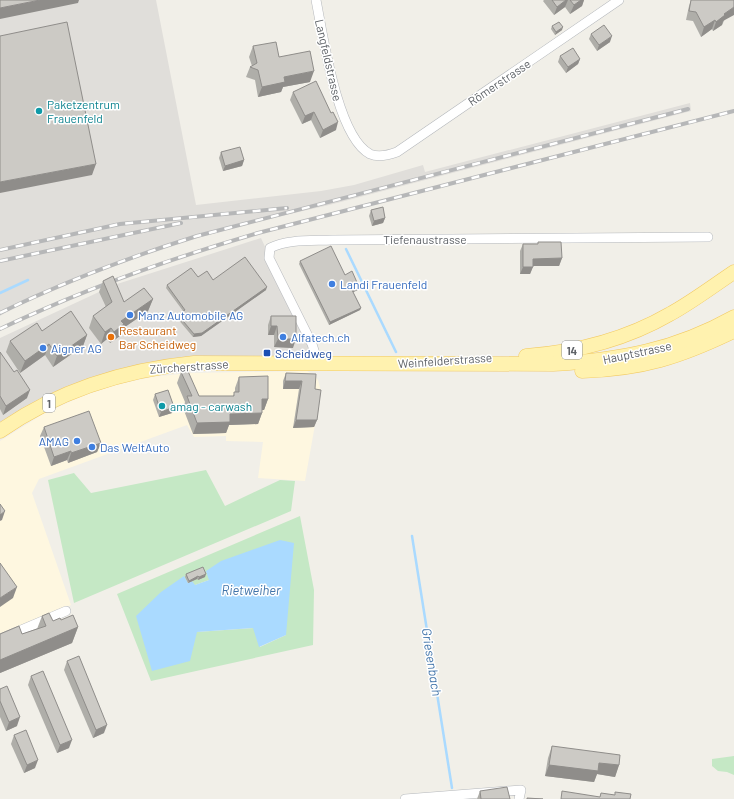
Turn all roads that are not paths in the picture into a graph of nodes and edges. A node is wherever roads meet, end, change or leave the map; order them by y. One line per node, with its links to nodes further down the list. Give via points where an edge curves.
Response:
1 (316, 0): 3 (street, Langfeldstrasse, via 336,98 359,143 366,151)
2 (619, 0): 3 (street, Römerstrasse, via 397,152 383,156)
3 (375, 155)
4 (708, 237): 8 (street, Tiefenaustrasse, via 332,240 289,243 270,248 269,258 312,344)
5 (734, 272): 9 (main road, Weinfelderstrasse / 14, via 670,314 639,330 607,342 550,354 444,358)
6 (734, 317): 9 (main road, Hauptstrasse / 1, via 677,344 620,358 553,364)
7 (734, 331): 9 (main road, Weinfelderstrasse / 14, via 680,355 646,365 611,370 466,372)
8 (318, 363): 9 (main road, Zürcherstrasse / 1); 10 (main road, Zürcherstrasse / 1, via 194,363 132,372 72,391)
9 (391, 364)
10 (0, 431)
11 (66, 612): 12 (street)
12 (0, 639)
13 (520, 795): 14 (street)
14 (404, 799)

